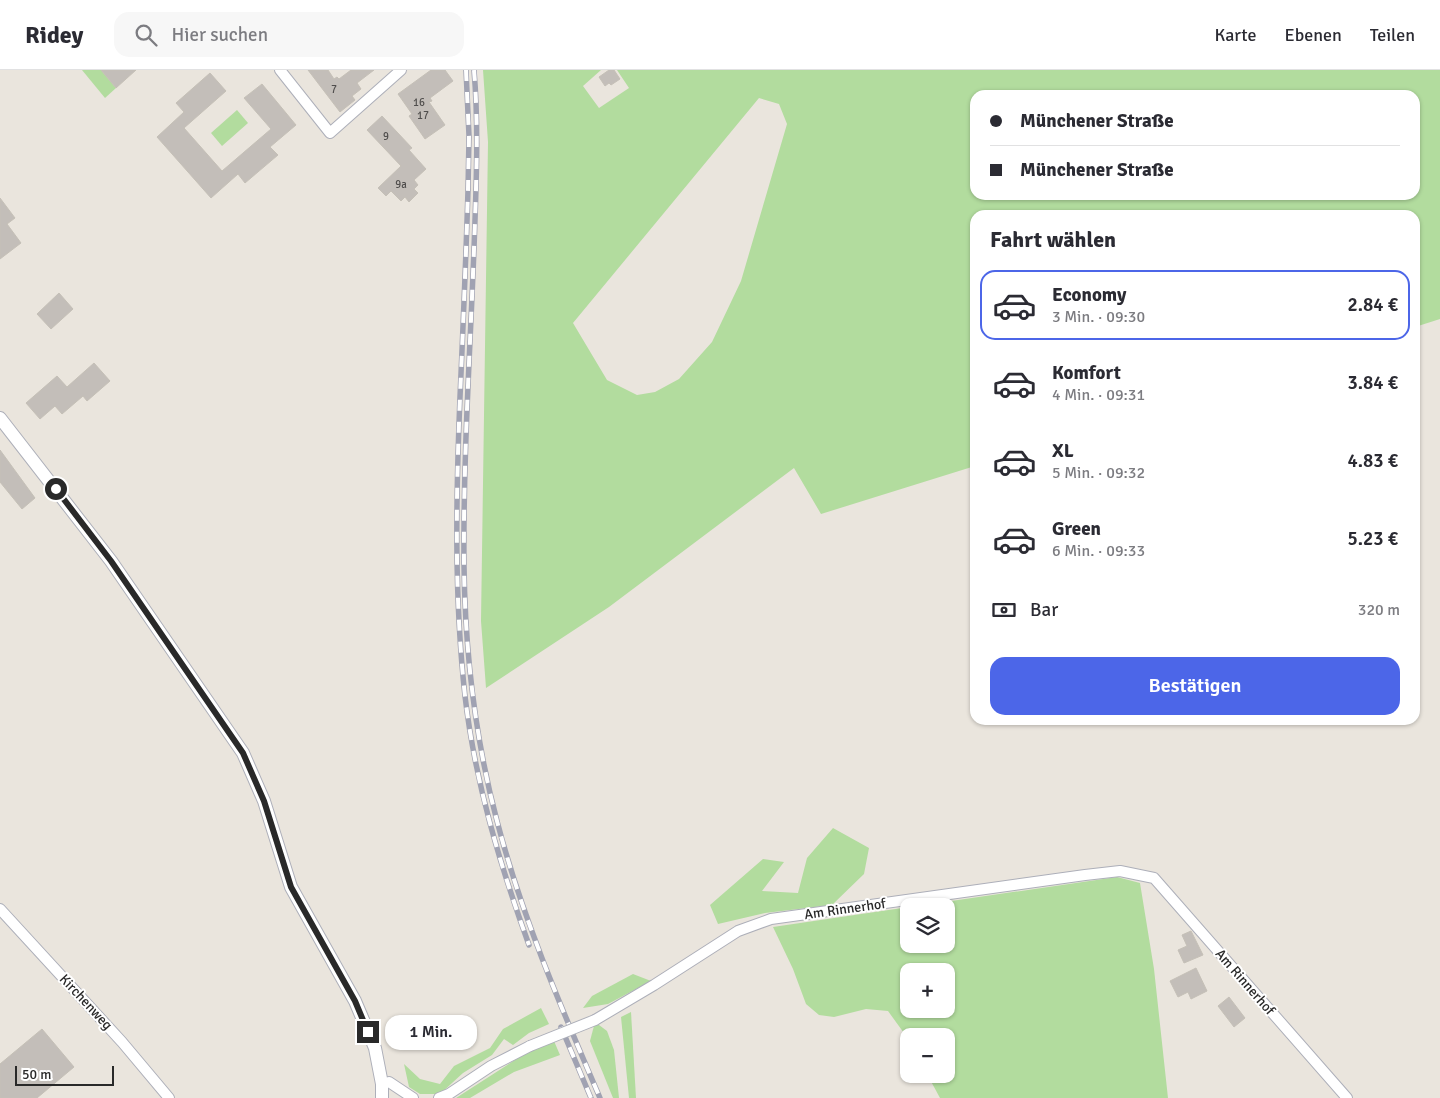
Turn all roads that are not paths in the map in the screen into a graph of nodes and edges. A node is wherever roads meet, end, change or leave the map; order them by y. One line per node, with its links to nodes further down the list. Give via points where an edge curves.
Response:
1 (280, 70): 2 (street, via 330,133)
2 (402, 70)
3 (0, 418): 5 (street, via 111,561 243,753 264,801 291,887 355,1001 375,1048)
4 (0, 909): 6 (street, Kirchenweg)
5 (382, 1084): 7 (street); 8 (street, via 389,1082)
6 (169, 1098)
7 (382, 1098)
8 (413, 1098)
9 (439, 1098): 10 (street, Am Rinnerhof, bridge, via 530,1046 595,1020 738,930 771,919 1120,872 1154,878)
10 (1347, 1098)

